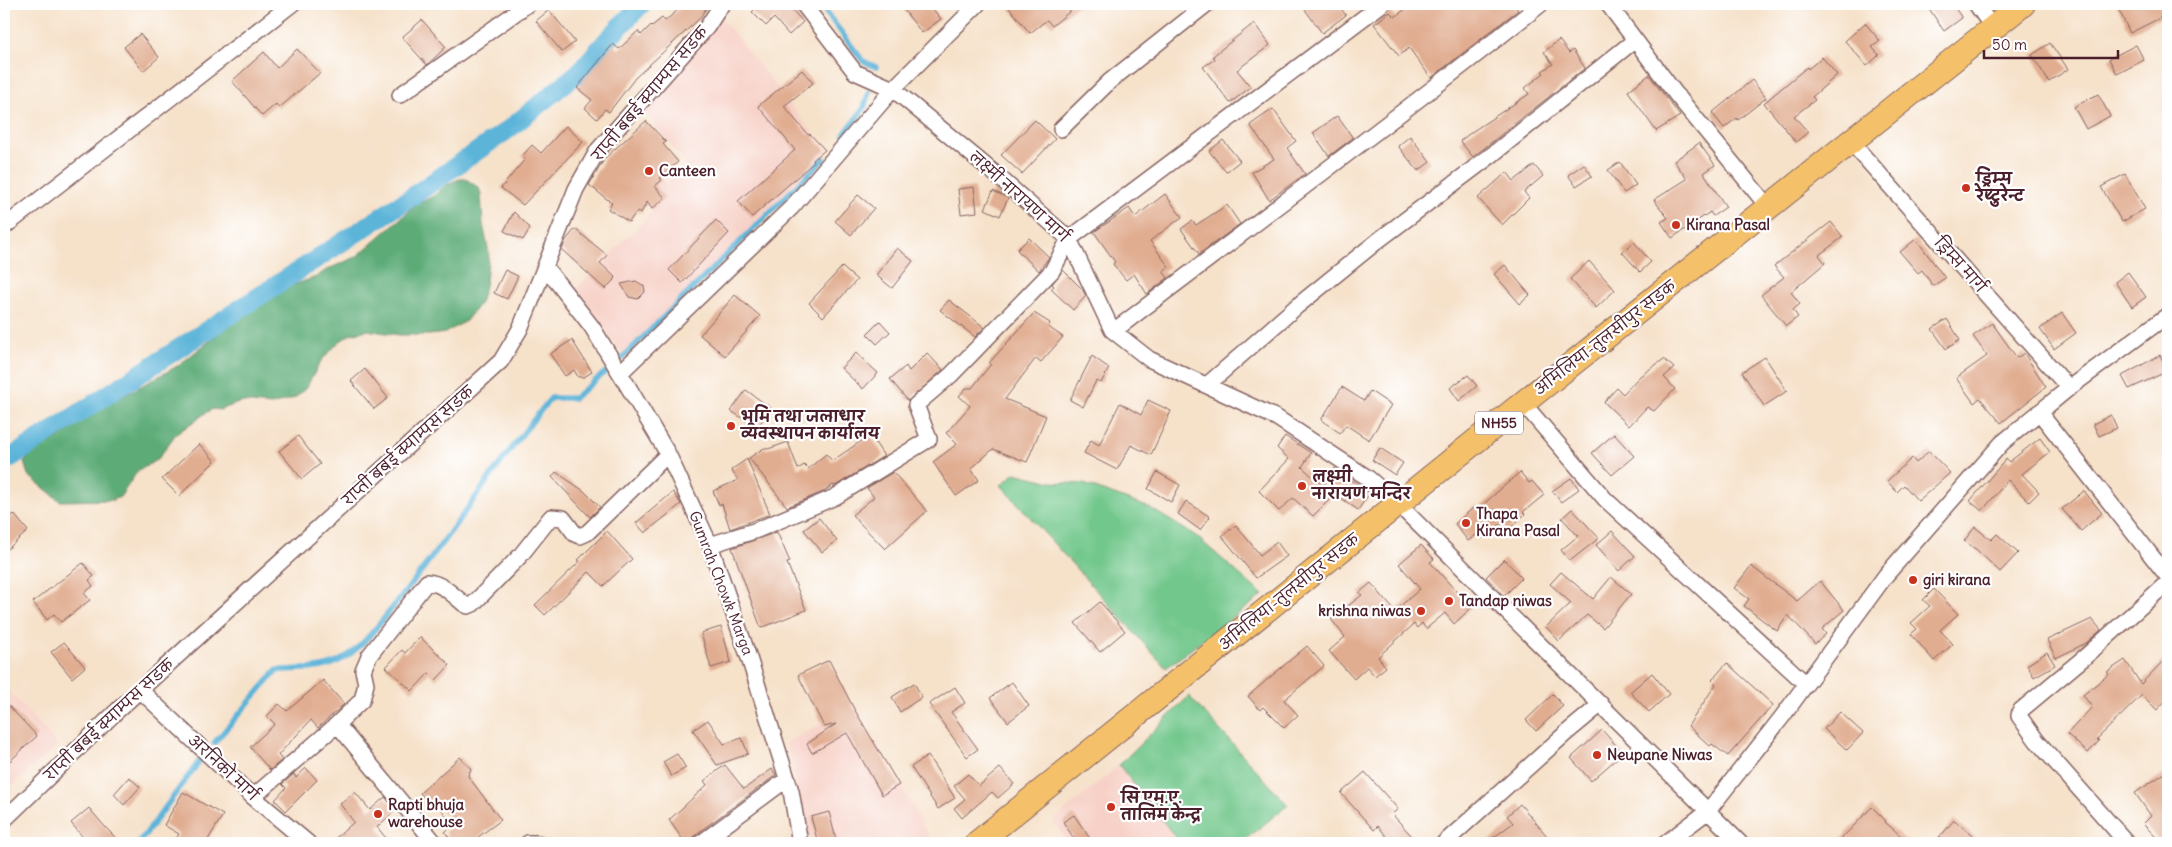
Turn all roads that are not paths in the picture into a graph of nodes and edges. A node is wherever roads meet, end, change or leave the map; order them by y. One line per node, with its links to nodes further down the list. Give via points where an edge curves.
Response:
1 (292, 4): 19 (street)
2 (528, 4): 15 (street)
3 (722, 4): 21 (street, राप्ती बबई क्याम्पस सडक, via 707,27 598,150 576,189)
4 (803, 4): 14 (street, लक्ष्मी नारायण मार्ग, via 855,72)
5 (978, 4): 14 (street)
6 (1207, 4): 16 (street, via 1110,81)
7 (1382, 4): 20 (street)
8 (1541, 4): 23 (street, via 1358,148)
9 (1608, 4): 13 (street)
10 (1976, 4): 12 (street)
11 (2023, 4): 12 (main road, अमिलिया-तुलसीपुर सडक / NH55)
12 (1993, 28): 17 (main road, अमिलिया-तुलसीपुर सडक / NH55)
13 (1635, 40): 18 (street); 25 (street, via 1494,154 1319,288)
14 (893, 89): 20 (street, लक्ष्मी नारायण मार्ग); 24 (street, via 792,207)
15 (400, 95)
16 (1061, 129)
17 (1851, 142): 18 (main road, अमिलिया-तुलसीपुर सडक / NH55); 26 (street, ड्रिम्स मार्ग)
18 (1769, 208): 27 (main road, अमिलिया-तुलसीपुर सडक / NH55)
19 (4, 227)
20 (1069, 239): 23 (street, लक्ष्मी नारायण मार्ग); 31 (street, via 1052,271 951,375 916,405 929,438 835,497 757,530)
21 (546, 268): 24 (street, Gumrah Chowk Marga, via 592,327); 35 (street, राप्ती बबई क्याम्पस सडक, via 520,329 501,361)
22 (2168, 315): 26 (street)
23 (1114, 330): 25 (street, लक्ष्मी नारायण मार्ग, via 1149,358)
24 (620, 373): 29 (street, Gumrah Chowk Marga)
25 (1207, 385): 30 (street, लक्ष्मी नारायण मार्ग, via 1278,418 1368,478)
26 (2069, 388): 28 (street)
27 (1523, 403): 30 (main road, अमिलिया-तुलसीपुर सडक / NH55); 34 (street, via 1605,498)
28 (2039, 412): 32 (street); 34 (street, via 2002,443 1886,575)
29 (668, 454): 31 (street, Gumrah Chowk Marga); 37 (street, via 587,533 580,536 563,518 551,517 520,556 473,604 468,606 442,586 427,582 369,656 363,670 366,684 362,700)
30 (1399, 505): 36 (street, लक्ष्मी नारायण मार्ग); 48 (main road, अमिलिया-तुलसीपुर सडक / NH55)
31 (710, 545): 38 (street, Gumrah Chowk Marga)
32 (2168, 577)
33 (2168, 582): 52 (street, via 2020,711 2019,716)
34 (1806, 684): 40 (street)
35 (140, 690): 39 (street, अरनिको मार्ग); 41 (street, राप्ती बबई क्याम्पस सडक)
36 (1601, 704): 40 (street, लक्ष्मी नारायण मार्ग); 49 (street)
37 (337, 724): 39 (street); 43 (street)
38 (787, 778): 46 (street); 47 (street, Gumrah Chowk Marga)
39 (253, 797): 42 (street, अरनिको मार्ग)
40 (1708, 811): 50 (street); 51 (street, लक्ष्मी नारायण मार्ग)
41 (4, 820)
42 (308, 843)
43 (435, 843)
44 (528, 843): 45 (street)
45 (538, 843)
46 (701, 843)
47 (800, 843)
48 (977, 843)
49 (1444, 843)
50 (1666, 843)
51 (1740, 843)
52 (2127, 843)

